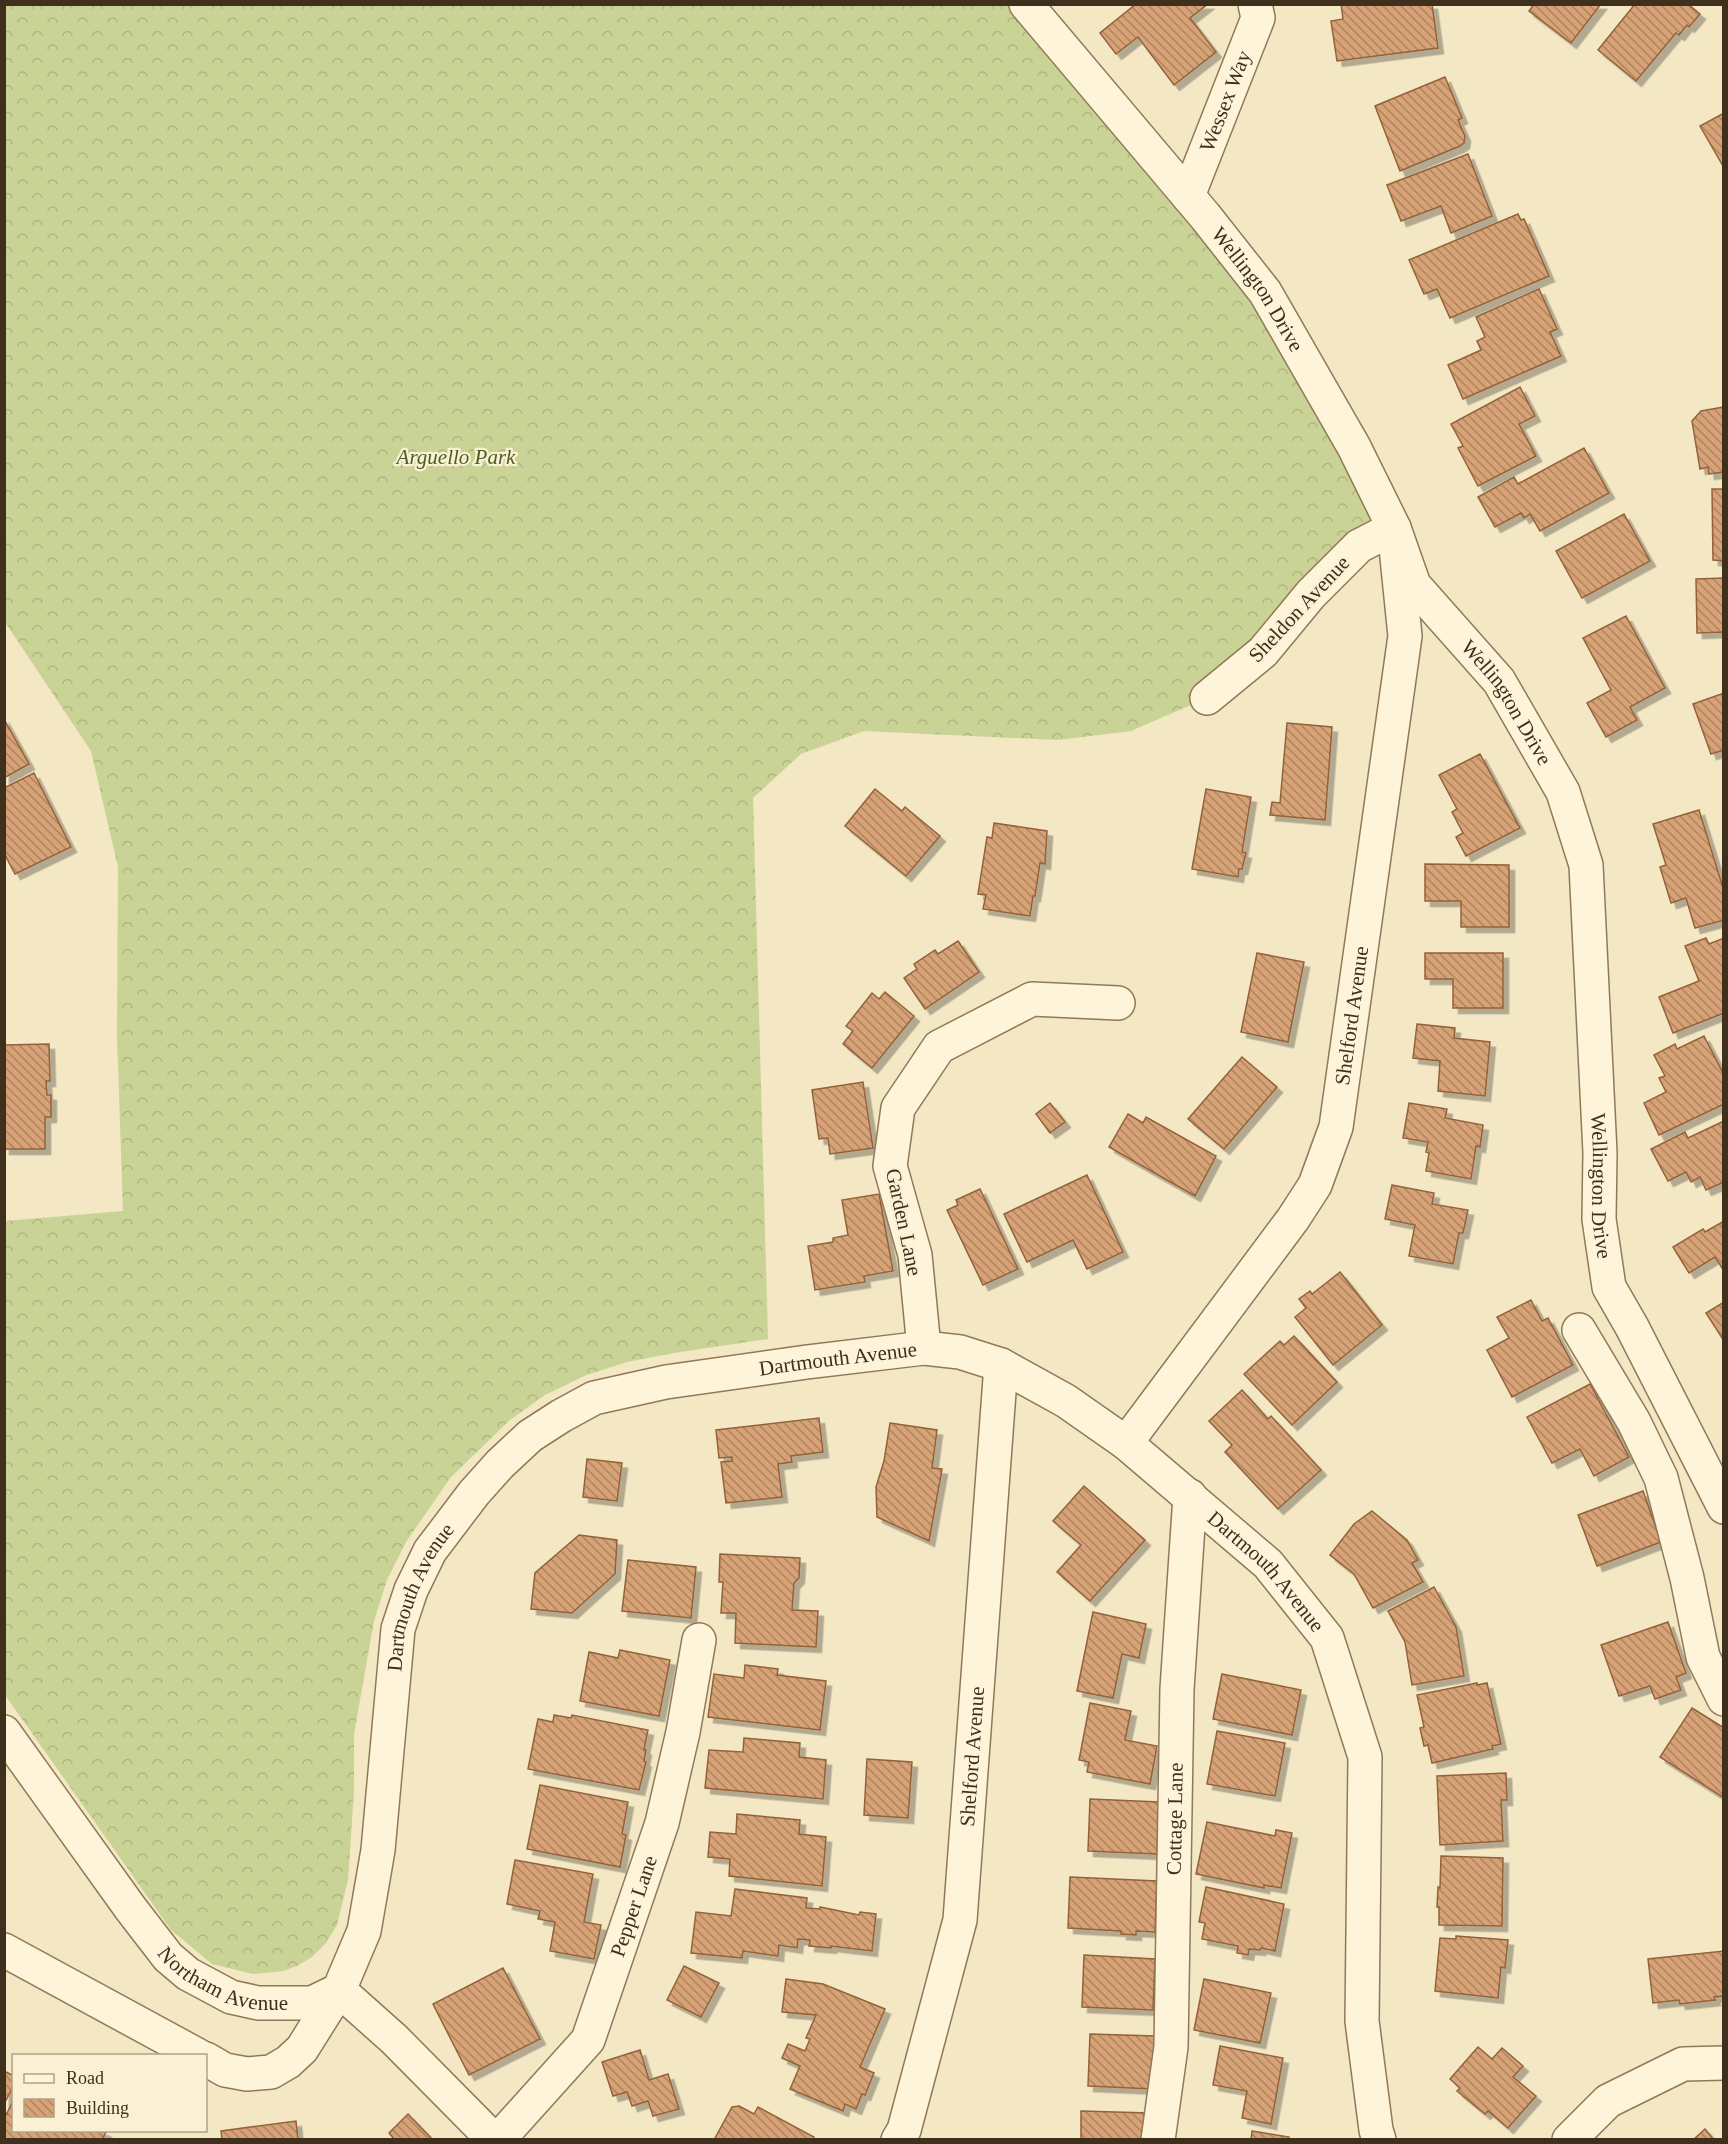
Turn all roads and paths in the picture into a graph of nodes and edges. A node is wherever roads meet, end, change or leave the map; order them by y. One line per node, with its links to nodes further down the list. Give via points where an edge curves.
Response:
1 (1026, 4): 3 (street, Wellington Drive)
2 (1255, 4): 3 (street, Wessex Way, via 1258,18)
3 (1188, 196): 4 (street, Wellington Drive, via 1265,292 1354,447)
4 (1394, 528): 5 (street, Sheldon Avenue, via 1359,546 1311,594 1263,652); 10 (street, Shelford Avenue, via 1405,636 1336,1128 1316,1185); 12 (street, Wellington Drive, via 1414,585 1499,681 1563,792 1586,865 1600,1153 1599,1219 1609,1287)
5 (1207, 698)
6 (1118, 1003): 8 (street, Garden Lane, via 1032,999 939,1047 898,1108 890,1166 915,1256)
7 (1579, 1330): 14 (street, via 1634,1422 1661,1478 1703,1658)
8 (924, 1348): 9 (street, Dartmouth Avenue, via 960,1352); 17 (street, Dartmouth Avenue, via 677,1381 594,1398 530,1437 500,1464 430,1551 398,1629 376,1862 364,1931)
9 (1001, 1365): 10 (street, Dartmouth Avenue, via 1066,1401); 22 (street, Shelford Avenue, via 960,1920 904,2130)
10 (1126, 1443): 11 (street, Dartmouth Avenue)
11 (1190, 1496): 23 (street, Cottage Lane, via 1177,1689 1170,2047); 24 (street, Dartmouth Avenue, via 1268,1564 1327,1638 1365,1757 1362,2021)
12 (1724, 1507)
13 (699, 1640): 21 (street, Pepper Lane, via 662,1823 588,2040)
14 (1724, 1699)
15 (4, 1732): 17 (street, Northam Avenue, via 131,1909 168,1957 188,1974 231,1997 258,2003 312,2003)
16 (4, 1950): 18 (street)
17 (339, 1990): 19 (street, Dartmouth Avenue, via 302,2049 271,2072 247,2074 225,2070); 21 (street)
18 (197, 2054)
19 (207, 2060)
20 (1724, 2063): 25 (street, via 1683,2064 1608,2101)
21 (496, 2139)
22 (898, 2139)
23 (1158, 2139)
24 (1379, 2139)
25 (1569, 2139)

